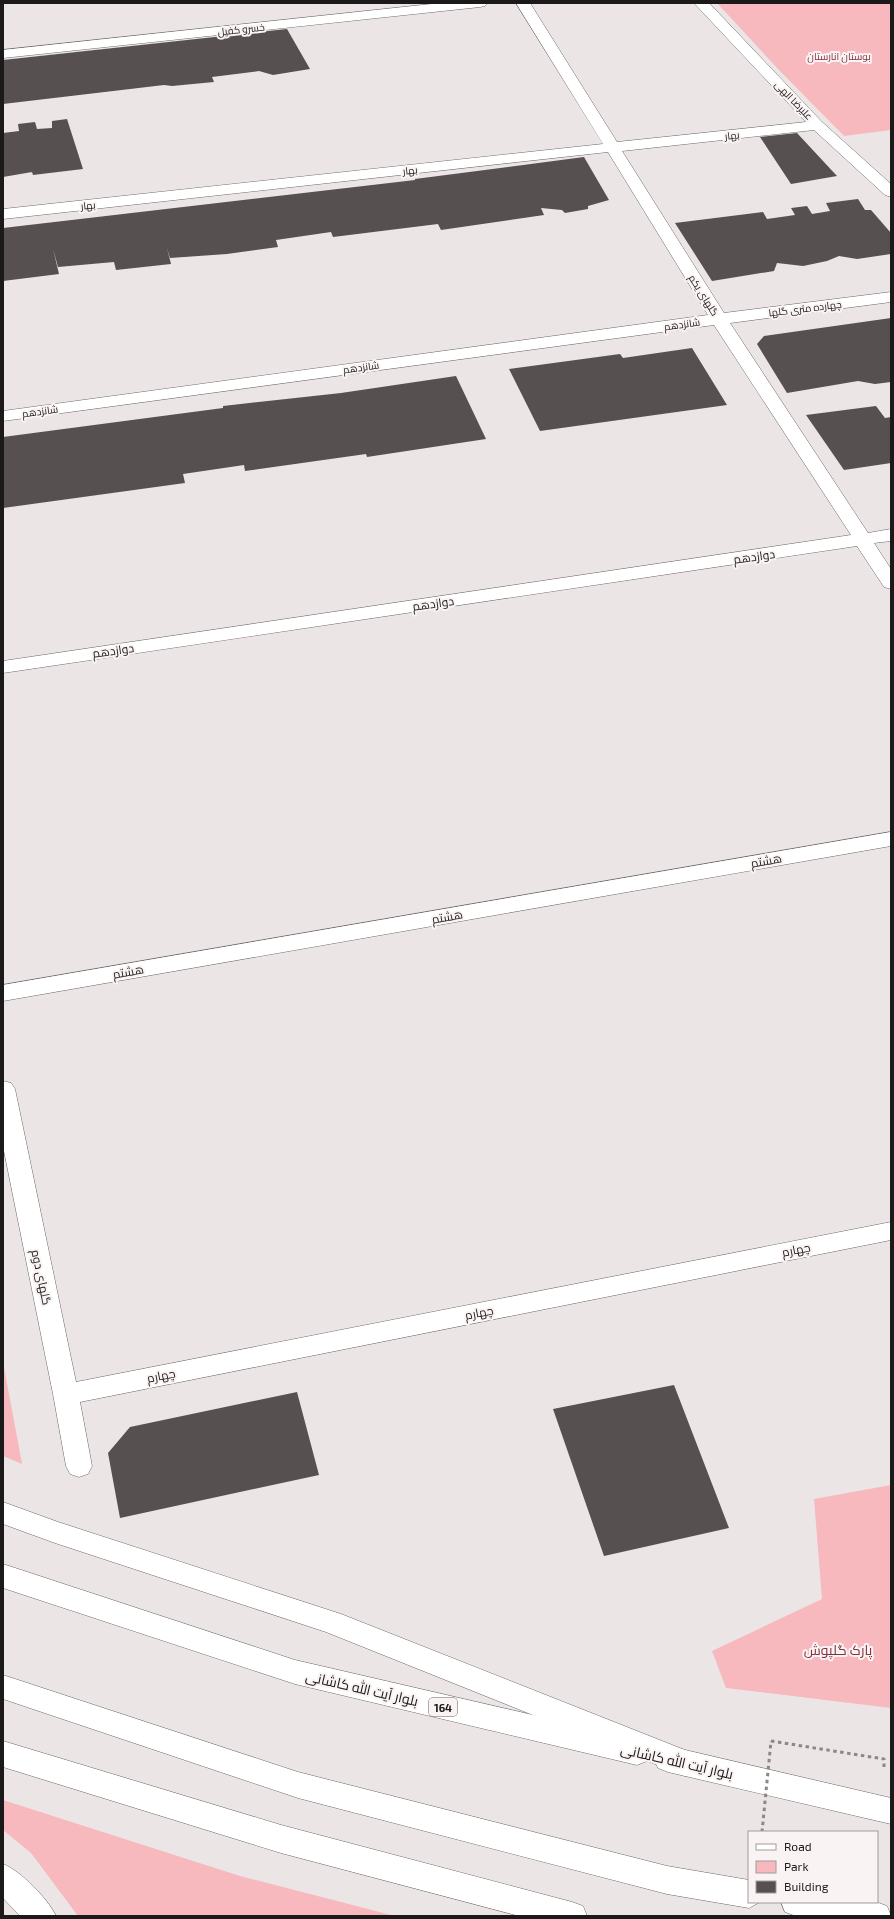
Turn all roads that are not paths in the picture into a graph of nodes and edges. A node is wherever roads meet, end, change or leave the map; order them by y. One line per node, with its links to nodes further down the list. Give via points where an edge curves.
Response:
1 (480, 3): 4 (main road, خسرو کفیل)
2 (523, 3): 6 (main road, گلهای یکم)
3 (701, 3): 5 (main road, علیرضا الهی)
4 (3, 54)
5 (817, 125): 6 (main road, بهار); 7 (main road, علیرضا الهی)
6 (613, 148): 8 (main road, بهار); 10 (main road, گلهای یکم)
7 (891, 192)
8 (3, 214)
9 (891, 297): 10 (main road, چهارده متری گلها)
10 (719, 319): 11 (main road, شانزدهم); 13 (main road, گلهای یکم)
11 (3, 416)
12 (891, 535): 13 (main road, دوازدهم)
13 (863, 539): 14 (main road, گلهای یکم); 15 (main road, دوازدهم)
14 (891, 583)
15 (3, 667)
16 (891, 839): 17 (main road, هشتم)
17 (3, 993)
18 (3, 1089): 19 (main road, گلهای دوم)
19 (9, 1154): 21 (main road, گلهای دوم)
20 (891, 1231): 21 (main road, چهارم)
21 (66, 1394): 22 (main road, گلهای دوم)
22 (79, 1466)
23 (3, 1513): 27 (main road, via 331,1622)
24 (3, 1576): 27 (main road, بلوار آیت الله کاشانی / 164, via 294,1672)
25 (3, 1687): 30 (main road, via 298,1785 667,1880)
26 (3, 1754): 33 (main road, via 281,1839)
27 (685, 1763): 28 (main road, بلوار آیت الله کاشانی / 164)
28 (891, 1811)
29 (3, 1878): 32 (main road)
30 (748, 1894)
31 (802, 1903): 34 (main road)
32 (41, 1916)
33 (572, 1916)
34 (876, 1916)

